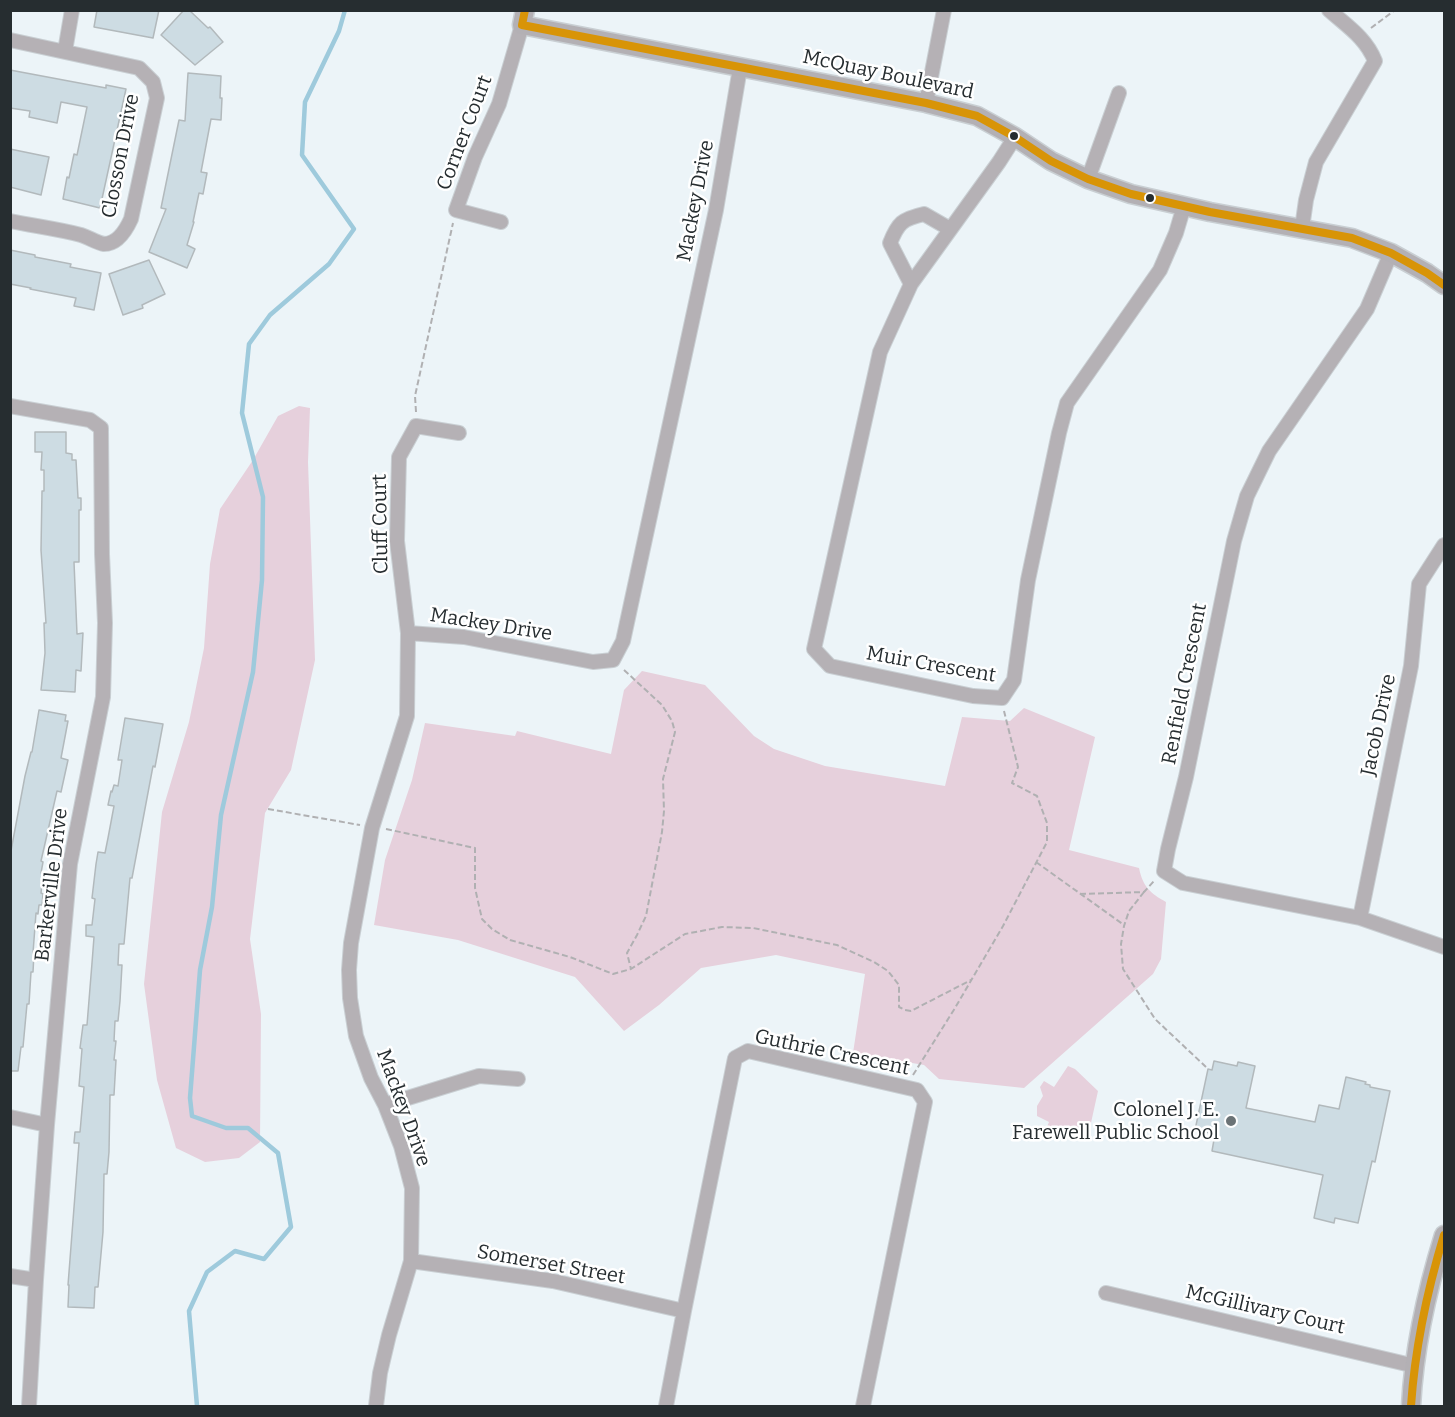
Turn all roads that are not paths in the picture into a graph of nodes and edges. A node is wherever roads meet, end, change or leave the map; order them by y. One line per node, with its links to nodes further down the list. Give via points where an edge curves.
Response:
1 (72, 10): 6 (street)
2 (944, 10): 9 (street)
3 (1329, 10): 15 (street, via 1359,36 1375,61 1316,162)
4 (524, 18): 7 (street, McQuay Boulevard); 14 (street, Corner Court, via 500,104 456,210)
5 (10, 40): 6 (street, Closson Drive)
6 (65, 51): 13 (street, Closson Drive, via 139,68 153,82 157,98 131,219 126,231 104,244)
7 (740, 68): 9 (street, McQuay Boulevard); 23 (street, Mackey Drive, via 716,210 626,630 613,660 593,662 464,637)
8 (1119, 93): 11 (street)
9 (926, 103): 10 (street, McQuay Boulevard, via 976,116)
10 (1015, 137): 11 (street, McQuay Boulevard); 16 (street, Muir Crescent)
11 (1088, 179): 12 (street, McQuay Boulevard)
12 (1184, 206): 15 (street, McQuay Boulevard); 18 (street, Muir Crescent, via 1160,270 1067,403 1028,580 1014,680 1002,698 973,696 830,666 814,649 880,352)
13 (10, 221)
14 (501, 222)
15 (1302, 228): 17 (street, McQuay Boulevard, via 1352,238)
16 (950, 229): 18 (street, Muir Crescent); 18 (street, via 924,214 897,226 890,243)
17 (1391, 253): 19 (street, McQuay Boulevard); 24 (street, Renfield Crescent, via 1367,309 1269,451 1247,496 1164,871 1183,883)
18 (911, 284)
19 (1444, 285)
20 (10, 406): 29 (street, Barkerville Drive, via 90,420 100,429 103,697 70,864)
21 (459, 433): 23 (street, Cluff Court, via 416,426 399,457 397,541)
22 (1444, 545): 24 (street, Jacob Drive, via 1419,584 1411,666)
23 (408, 633): 27 (street, Mackey Drive, via 407,716 372,828 349,970 356,1036)
24 (1360, 918): 25 (street)
25 (1444, 947)
26 (518, 1079): 27 (street, via 479,1076)
27 (385, 1105): 31 (street, Mackey Drive, via 412,1188)
28 (10, 1117): 29 (street)
29 (48, 1125): 33 (street, Barkerville Drive)
30 (1444, 1234): 36 (street)
31 (411, 1261): 35 (street, Somerset Street, via 553,1281); 38 (street, Mackey Drive, via 389,1335)
32 (10, 1276): 33 (street)
33 (36, 1280): 37 (street, Barkerville Drive)
34 (1106, 1293): 36 (street, McGillivary Court)
35 (684, 1311): 39 (street, Guthrie Crescent); 40 (street, Guthrie Crescent, via 735,1058 748,1051 917,1090 925,1102)
36 (1415, 1366): 41 (street)
37 (29, 1407)
38 (375, 1407)
39 (666, 1407)
40 (863, 1407)
41 (1411, 1407)

